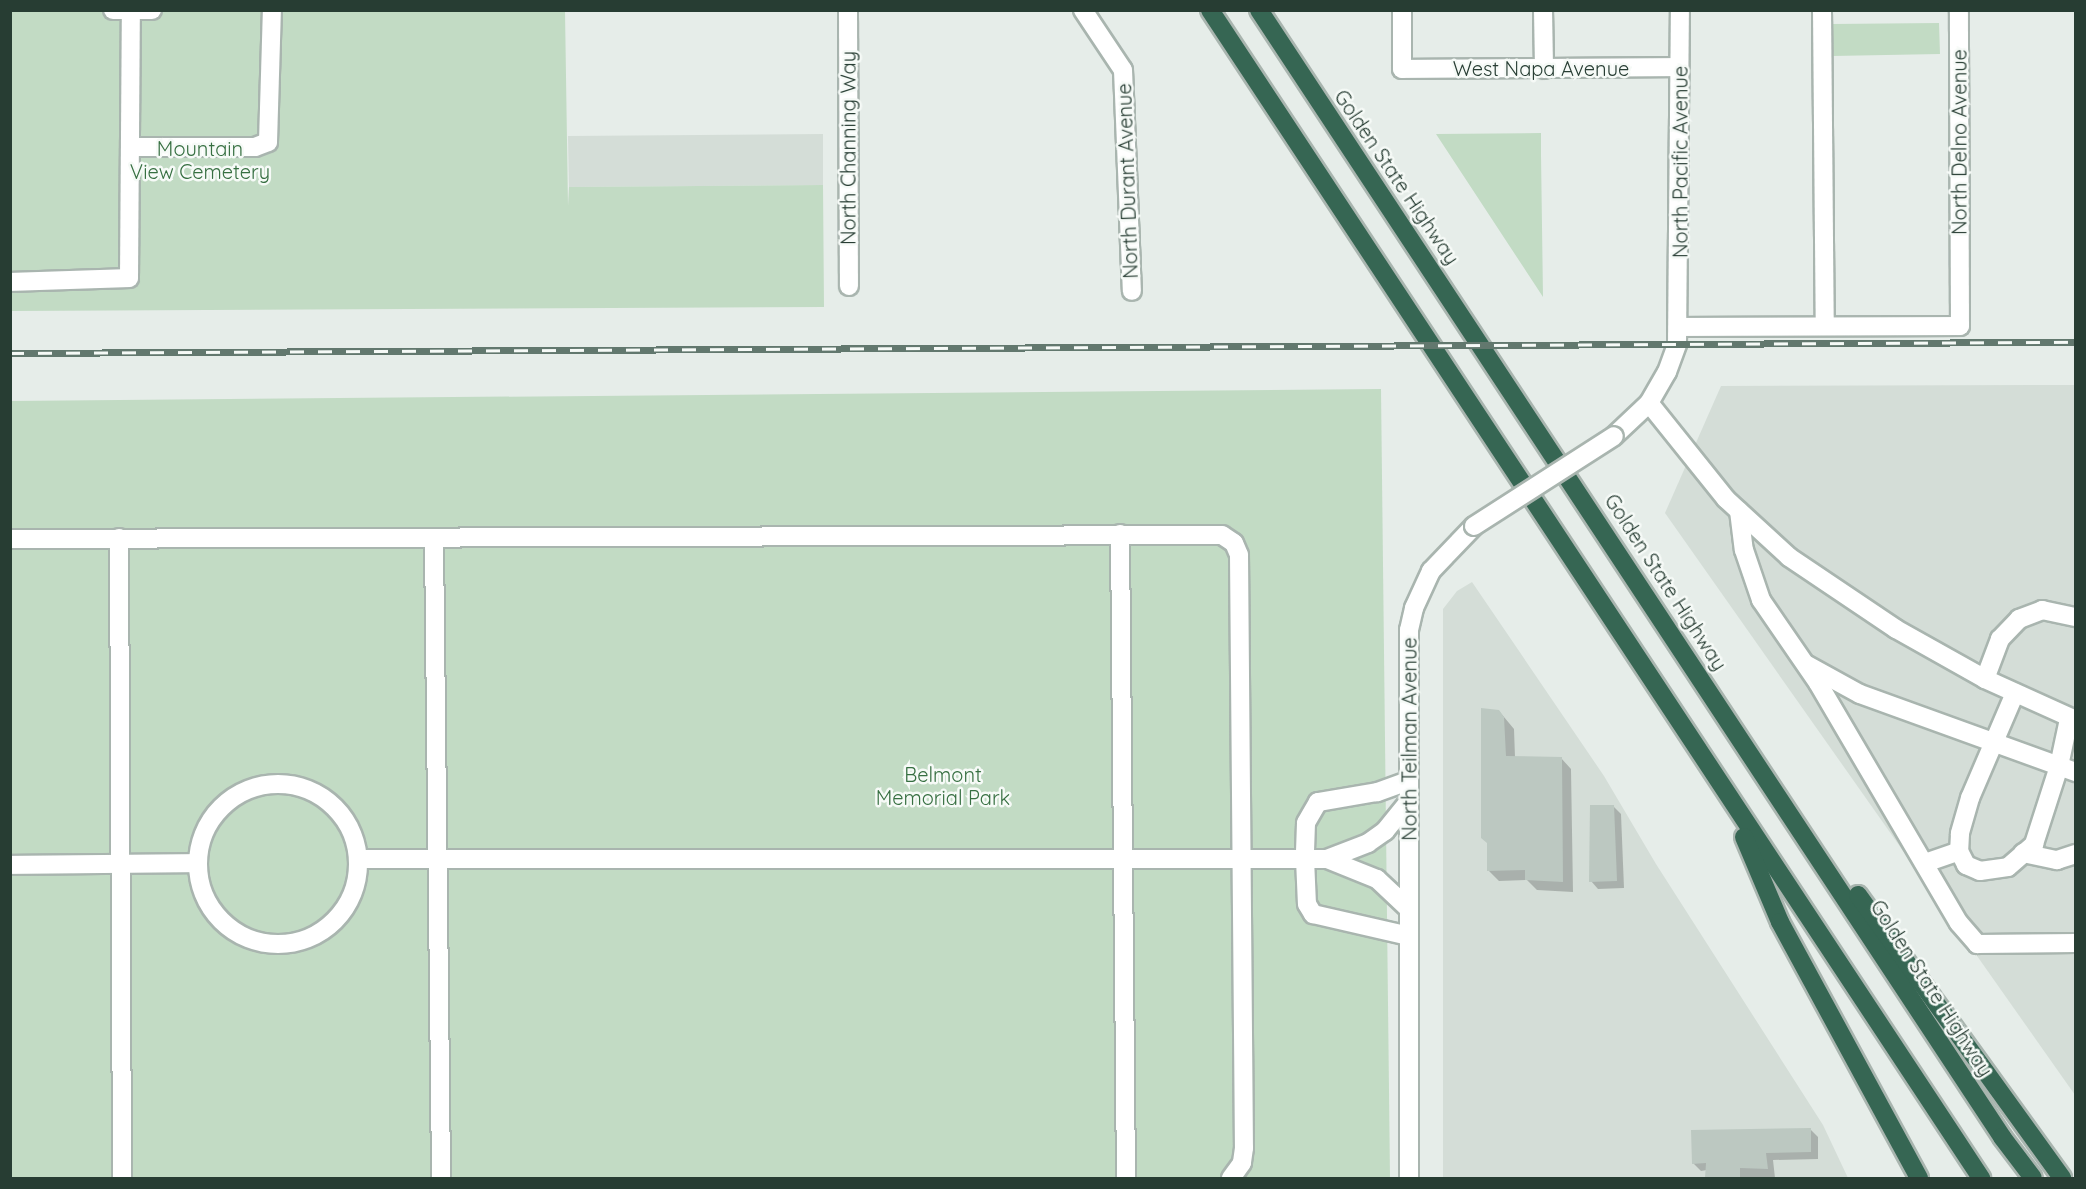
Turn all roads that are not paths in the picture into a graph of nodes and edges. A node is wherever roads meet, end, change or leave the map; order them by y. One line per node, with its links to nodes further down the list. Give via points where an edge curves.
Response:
1 (113, 10): 13 (street)
2 (152, 10): 13 (street)
3 (272, 10): 16 (street, via 268,142 255,147)
4 (848, 10): 18 (street, North Channing Way)
5 (1083, 10): 19 (street, North Durant Avenue, via 1123,70)
6 (1209, 10): 37 (highway)
7 (1261, 10): 29 (highway, Golden State Highway)
8 (1402, 10): 15 (street, West Napa Avenue, via 1402,69)
9 (1543, 10): 15 (street)
10 (1680, 10): 14 (street, North Pacific Avenue)
11 (1822, 10): 21 (street)
12 (1959, 10): 21 (street, North Delno Avenue, via 1960,326)
13 (131, 11): 16 (street)
14 (1679, 67): 15 (street, West Napa Avenue); 20 (street, North Pacific Avenue)
15 (1544, 69)
16 (131, 147): 17 (street, via 129,278)
17 (10, 282)
18 (849, 286)
19 (1132, 291)
20 (1680, 320): 21 (street); 22 (street, North Teilman Avenue, via 1674,357)
21 (1825, 326)
22 (1649, 403): 23 (street); 36 (street, North Teilman Avenue, bridge, via 1614,436 1474,526 1437,562 1414,608 1407,657)
23 (1739, 511): 30 (street, via 1744,550 1761,600); 31 (street, via 1789,558 1896,629)
24 (1120, 534): 26 (street); 43 (street); 44 (street, via 1222,535 1234,543 1239,555)
25 (119, 538): 26 (street); 27 (street); 51 (street)
26 (434, 539): 47 (street)
27 (10, 540)
28 (2076, 617): 31 (street, via 2042,610 2019,619 2001,639)
29 (1673, 633): 62 (highway, Golden State Highway); 63 (highway)
30 (1806, 665): 34 (street, via 1860,694); 49 (street)
31 (1985, 679): 32 (street)
32 (2015, 693): 33 (street); 34 (street)
33 (2072, 719): 35 (street)
34 (1992, 742): 35 (street); 39 (street, via 1970,798)
35 (2067, 769): 40 (street, via 2034,844)
36 (1408, 781): 38 (street, North Teilman Avenue); 45 (street, via 1377,792 1318,802 1306,823)
37 (1724, 792): 60 (highway, via 1780,922); 61 (highway)
38 (1408, 803): 46 (street, via 1385,831 1368,843); 52 (street, North Teilman Avenue)
39 (1959, 851): 40 (street, via 1966,865 1980,872 2008,867); 49 (street)
40 (2023, 853): 41 (street, via 2057,860)
41 (2076, 854)
42 (358, 859): 47 (street); 48 (street, via 354,838 330,802 311,791 268,784 228,801 213,816 203,835); 48 (street, via 357,881 336,920 319,934 276,945 234,932 217,917 205,899)
43 (1123, 859): 44 (street); 47 (street); 57 (street)
44 (1241, 859): 45 (street); 58 (street, via 1244,1148 1242,1163)
45 (1305, 859): 46 (street); 53 (street, via 1306,904 1313,914)
46 (1327, 859): 52 (street, via 1377,879)
47 (437, 862): 56 (street)
48 (198, 863): 51 (street)
49 (1925, 864): 54 (street, via 1959,923 1977,944)
50 (10, 865): 51 (street)
51 (122, 865): 55 (street)
52 (1409, 909): 53 (street, North Teilman Avenue)
53 (1409, 936): 59 (street, North Teilman Avenue)
54 (2076, 943)
55 (122, 1179)
56 (441, 1179)
57 (1126, 1179)
58 (1231, 1179)
59 (1409, 1179)
60 (1919, 1179)
61 (1981, 1179)
62 (2033, 1179)
63 (2062, 1179)

